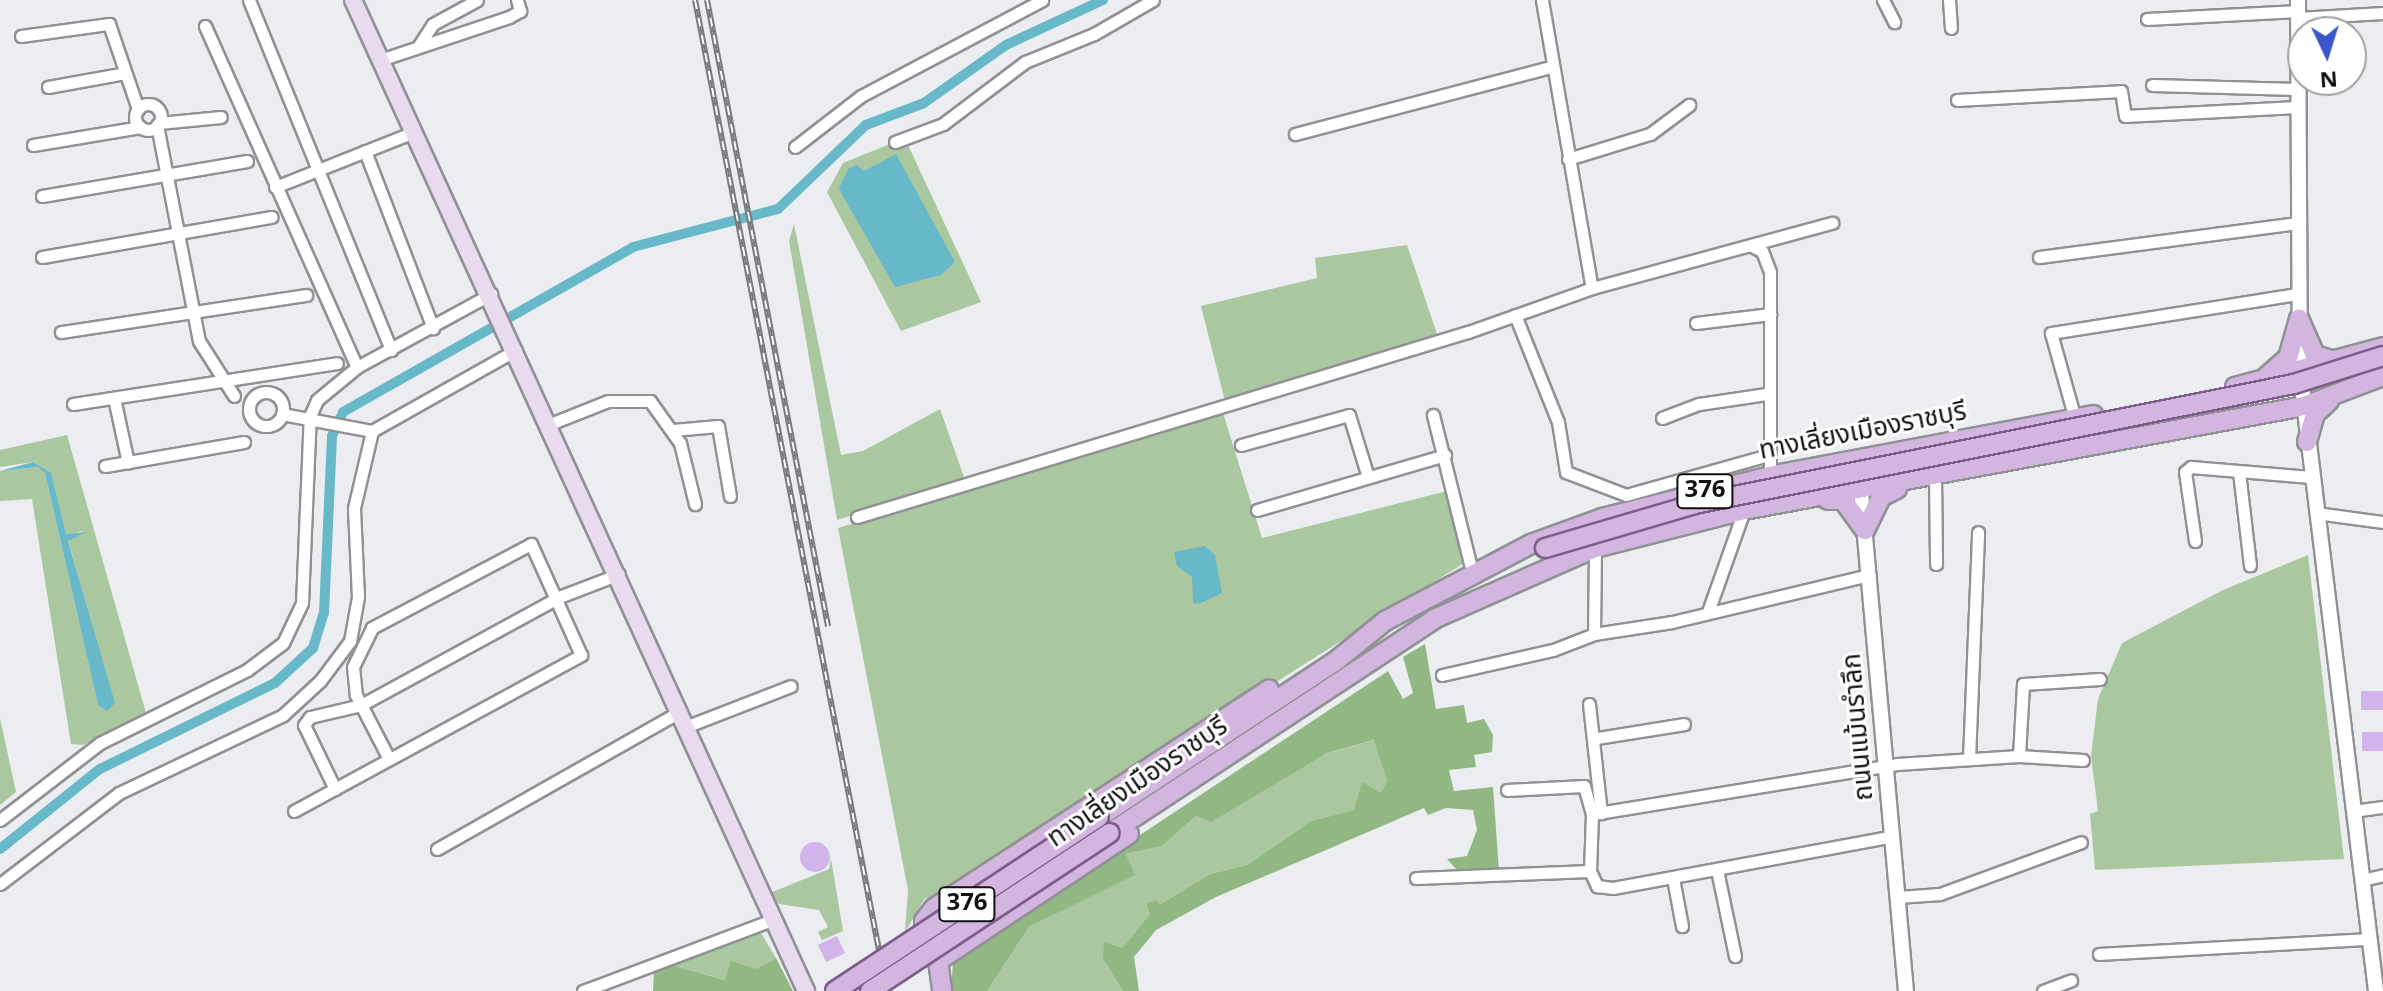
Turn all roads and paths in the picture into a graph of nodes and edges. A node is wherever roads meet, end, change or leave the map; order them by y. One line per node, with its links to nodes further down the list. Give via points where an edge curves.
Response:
1 (249, 0): 40 (street)
2 (353, 0): 18 (main road)
3 (477, 0): 17 (street, via 433,24)
4 (517, 0): 17 (street, via 518,13 444,44)
5 (1042, 0): 36 (street, via 861,96)
6 (1153, 0): 34 (street, via 1094,34 1025,62 943,124)
7 (1542, 0): 19 (street)
8 (1883, 0): 13 (street)
9 (1949, 0): 15 (street)
10 (2298, 10): 11 (street); 12 (street)
11 (2383, 13)
12 (2147, 19)
13 (1894, 22)
14 (205, 26): 42 (street)
15 (1951, 28)
16 (21, 36): 20 (street, via 109,24)
17 (418, 47): 18 (street)
18 (380, 60): 32 (main road)
19 (1550, 67): 33 (street); 38 (street)
20 (125, 73): 22 (street); 28 (street)
21 (2152, 85): 23 (street)
22 (48, 87)
23 (2287, 89)
24 (2297, 96): 27 (street)
25 (1957, 100): 27 (street, via 2121,91 2125,116)
26 (1689, 105): 38 (street, via 1650,134)
27 (2297, 107): 46 (street)
28 (138, 109): 30 (street, via 155,106); 31 (street)
29 (221, 117): 30 (street)
30 (158, 124): 31 (street); 41 (street)
31 (140, 127): 35 (street)
32 (414, 132): 37 (street); 54 (main road)
33 (1295, 134)
34 (895, 142)
35 (33, 145)
36 (795, 147)
37 (365, 151): 40 (street); 60 (street)
38 (1568, 159): 51 (street)
39 (247, 161): 41 (street)
40 (319, 168): 42 (street); 64 (street)
41 (168, 176): 43 (street); 47 (street)
42 (275, 187): 68 (street)
43 (42, 196)
44 (272, 217): 47 (street)
45 (1832, 223): 48 (street)
46 (2298, 223): 50 (street); 52 (street)
47 (179, 235): 49 (street); 55 (street)
48 (1752, 246): 51 (street); 56 (street, via 1768,260)
49 (42, 257)
50 (2039, 257)
51 (1592, 288): 57 (street)
52 (2298, 294): 58 (street); 85 (street, via 2051,333)
53 (306, 295): 55 (street)
54 (494, 298): 60 (street); 63 (main road)
55 (194, 310): 61 (street); 72 (street, via 199,341)
56 (1770, 314): 59 (street); 74 (street)
57 (1515, 315): 93 (street, via 1558,422 1566,472 1626,495); 110 (street)
58 (2299, 319): 66 (main road, via 2315,355); 70 (street); 73 (main road, via 2288,358)
59 (1696, 323)
60 (433, 328): 64 (street)
61 (61, 332)
62 (2383, 347): 66 (main road, ทางเลี่ยงเมืองราชบุรี / 376)
63 (516, 348): 86 (main road); 88 (street)
64 (391, 350): 68 (street)
65 (2383, 356): 116 (main road, ทางเลี่ยงเมืองราชบุรี / 376, bridge, via 2294,384 1664,511)
66 (2337, 362): 70 (main road, ทางเลี่ยงเมืองราชบุรี / 376)
67 (337, 363): 72 (street)
68 (357, 367): 83 (street, via 317,400)
69 (2383, 367): 116 (main road, ทางเลี่ยงเมืองราชบุรี / 376, via 2293,395 1698,514)
70 (2300, 370): 73 (main road, ทางเลี่ยงเมืองราชบุรี / 376); 79 (street)
71 (2383, 376): 75 (main road, ทางเลี่ยงเมืองราชบุรี / 376)
72 (219, 379): 76 (street); 77 (street)
73 (2258, 382): 85 (main road, ทางเลี่ยงเมืองราชบุรี / 376)
74 (1766, 394): 84 (street, via 1699,404); 93 (street)
75 (2335, 397): 79 (main road, ทางเลี่ยงเมืองราชบุรี / 376); 90 (main road, via 2315,414)
76 (114, 398): 78 (street); 95 (street)
77 (242, 402): 81 (street, via 265,426); 81 (street, via 270,392 279,398)
78 (73, 404)
79 (2304, 406): 80 (main road, ทางเลี่ยงเมืองราชบุรี / 376); 90 (street)
80 (2271, 412): 90 (main road, via 2286,417); 100 (main road, ทางเลี่ยงเมืองราชบุรี / 376)
81 (282, 414): 83 (street)
82 (1433, 415): 92 (street)
83 (310, 416): 88 (street); 148 (street, via 302,603 283,643 247,670 100,743)
84 (1662, 418)
85 (2075, 419): 94 (main road, ทางเลี่ยงเมืองราชบุรี / 376)
86 (550, 424): 87 (street, via 630,396 650,401); 120 (main road)
87 (673, 430): 104 (street, via 718,426); 106 (street)
88 (372, 431): 158 (street, via 354,508 358,597 350,641 320,681 283,715 119,793)
89 (244, 442): 95 (street)
90 (2307, 442): 101 (street)
91 (1241, 445): 99 (street, via 1349,415)
92 (1445, 455): 99 (street); 119 (street)
93 (1768, 455): 98 (street)
94 (1858, 460): 98 (main road, ทางเลี่ยงเมืองราชบุรี / 376); 103 (street, ถนนแม้นรำลึก)
95 (128, 463): 96 (street)
96 (105, 466)
97 (2239, 472): 101 (street); 114 (street, via 2204,467 2185,472); 118 (street)
98 (1770, 476): 119 (main road, ทางเลี่ยงเมืองราชบุรี / 376, via 1602,518)
99 (1368, 477): 107 (street)
100 (1935, 477): 102 (main road, ทางเลี่ยงเมืองราชบุรี / 376); 117 (street)
101 (2311, 477): 109 (street)
102 (1910, 482): 103 (main road, ทางเลี่ยงเมืองราชบุรี / 376); 112 (main road, via 1881,497)
103 (1861, 491): 105 (main road, ทางเลี่ยงเมืองราชบุรี / 376); 112 (street, ถนนแม้นรำลึก)
104 (730, 496)
105 (1806, 500): 108 (main road, ทางเลี่ยงเมืองราชบุรี / 376); 112 (main road, via 1843,500)
106 (695, 504)
107 (1257, 510)
108 (1744, 510): 115 (main road, ทางเลี่ยงเมืองราชบุรี / 376); 123 (street)
109 (2316, 513): 111 (street); 146 (street)
110 (857, 517)
111 (2383, 522)
112 (1865, 530): 121 (street, ถนนแม้นรำลึก)
113 (1978, 532): 139 (street)
114 (2195, 541)
115 (1595, 548): 124 (main road, ทางเลี่ยงเมืองราชบุรี / 376); 126 (street)
116 (1547, 553): 124 (main road, ทางเลี่ยงเมืองราชบุรี / 376); 128 (main road, ทางเลี่ยงเมืองราชบุรี / 376)
117 (1936, 564)
118 (2250, 565)
119 (1472, 571): 125 (main road, ทางเลี่ยงเมืองราชบุรี / 376)
120 (619, 574): 122 (street); 134 (main road)
121 (1869, 575): 123 (street); 141 (street, ถนนแม้นรำลึก)
122 (559, 597): 133 (street); 133 (street, via 531,544 372,628 353,667); 138 (street, via 581,655)
123 (1709, 609): 126 (street, via 1672,622)
124 (1434, 619): 127 (main road, ทางเลี่ยงเมืองราชบุรี / 376)
125 (1385, 621): 128 (main road, ทางเลี่ยงเมืองราชบุรี / 376); 165 (main road, via 934,908 924,921 925,939)
126 (1594, 634): 129 (street, via 1541,653)
127 (1388, 648): 165 (main road, via 1257,750); 170 (main road, ทางเลี่ยงเมืองราชบุรี / 376, bridge)
128 (1337, 660): 169 (main road, ทางเลี่ยงเมืองราชบุรี / 376, bridge)
129 (1442, 675)
130 (2100, 679): 137 (street, via 2023,684)
131 (791, 686): 134 (street)
132 (1589, 704): 136 (street)
133 (361, 705): 138 (street); 142 (street, via 310,717 304,725)
134 (685, 718): 151 (street); 160 (main road)
135 (1684, 724): 136 (street)
136 (1597, 738): 147 (street)
137 (2019, 756): 139 (street); 140 (street)
138 (389, 759): 142 (street)
139 (1969, 759): 141 (street)
140 (2083, 760)
141 (1887, 768): 147 (street); 149 (street, ถนนแม้นรำลึก)
142 (335, 789): 145 (street)
143 (1507, 790): 147 (street, via 1584,786)
144 (2383, 807): 146 (street)
145 (294, 811)
146 (2353, 811): 157 (street)
147 (1596, 813): 153 (street)
148 (0, 820)
149 (1893, 836): 152 (street); 159 (street, ถนนแม้นรำลึก)
150 (2081, 842): 159 (street, via 1940,894)
151 (437, 849)
152 (1717, 870): 156 (street); 164 (street)
153 (1590, 871): 155 (street); 156 (street, via 1597,886 1613,888)
154 (2383, 875): 157 (street)
155 (1416, 878)
156 (1673, 878): 161 (street)
157 (2362, 880): 162 (street)
158 (0, 884)
159 (1898, 897): 172 (street, ถนนแม้นรำลึก)
160 (775, 919): 167 (street); 168 (main road)
161 (1682, 926)
162 (2369, 939): 163 (street); 174 (street)
163 (2099, 954)
164 (1735, 956)
165 (938, 961): 171 (main road)
166 (2071, 980): 173 (street)
167 (583, 991)
168 (806, 991)
169 (835, 991)
170 (870, 991)
171 (942, 991)
172 (1906, 991)
173 (2043, 991)
174 (2376, 991)

